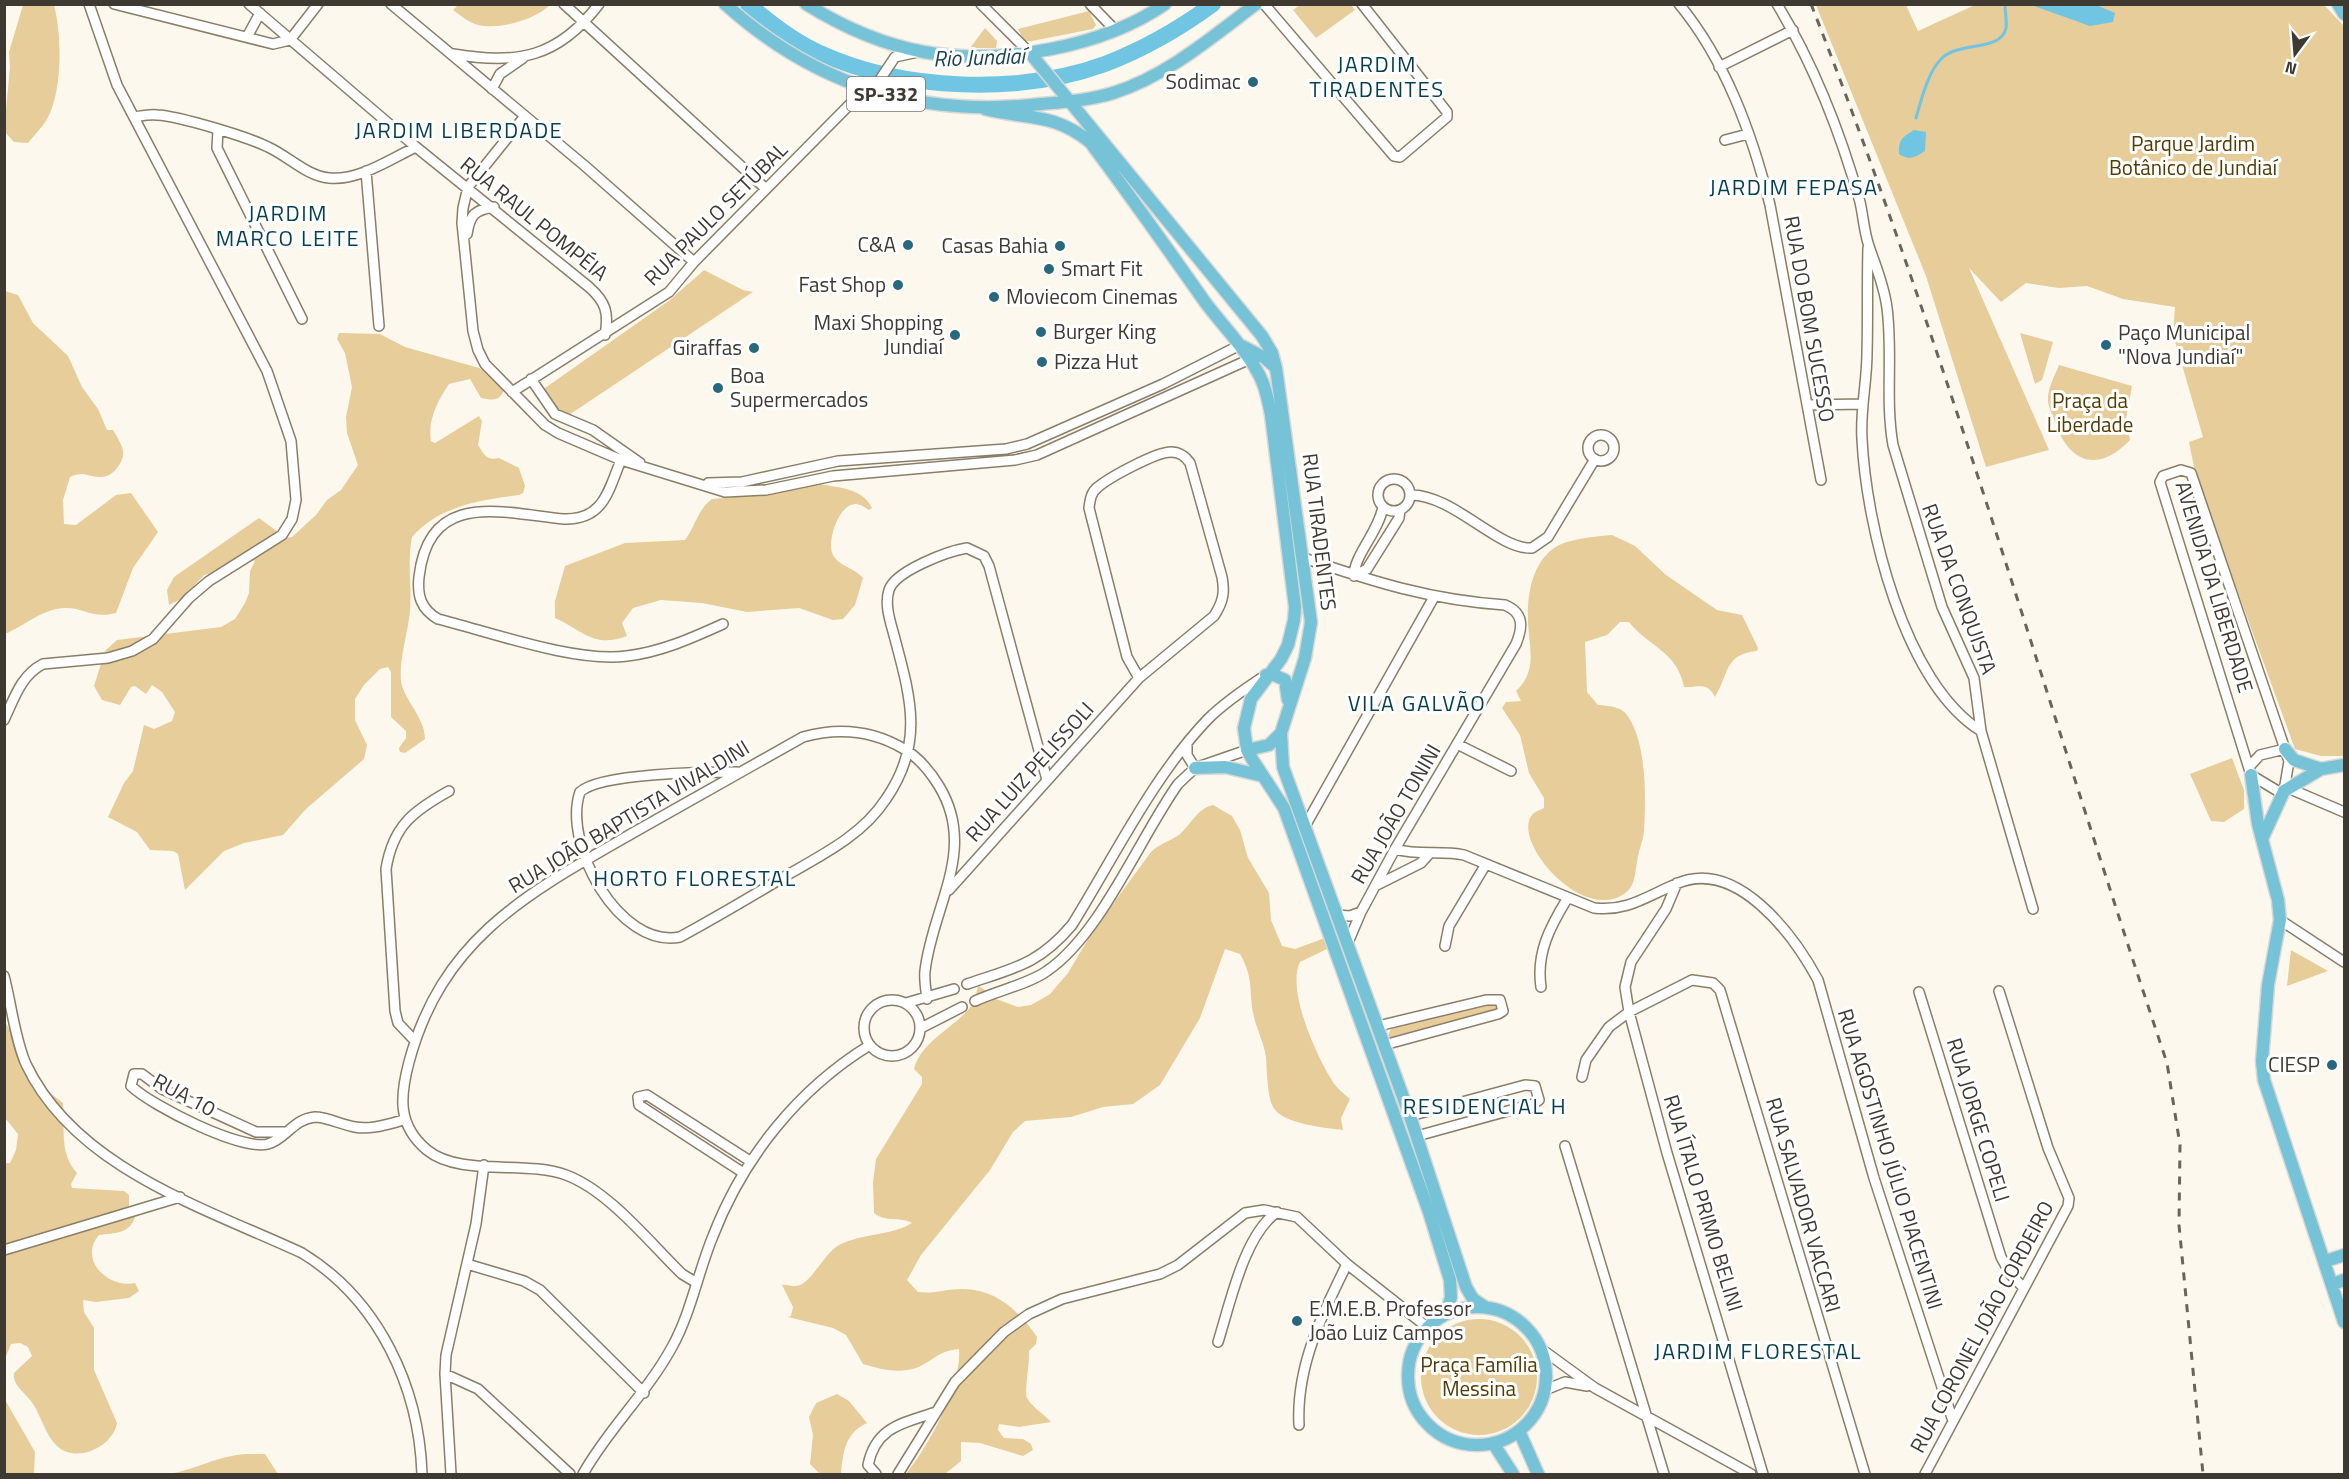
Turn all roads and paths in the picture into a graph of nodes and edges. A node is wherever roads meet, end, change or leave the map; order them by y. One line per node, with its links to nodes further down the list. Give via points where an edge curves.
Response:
1 (89, 4): 39 (street, via 103,49)
2 (114, 4): 25 (street)
3 (249, 4): 20 (street, RUA RAUL POMPÉIA)
4 (318, 4): 26 (street)
5 (391, 4): 29 (street)
6 (564, 4): 22 (street)
7 (598, 4): 22 (street)
8 (725, 4): 33 (main road, SP-332, via 773,43 803,61)
9 (806, 4): 19 (main road, SP-332)
10 (981, 4): 28 (street, RUA TIRADENTES)
11 (1090, 4): 24 (street)
12 (1165, 4): 24 (main road, SP-332)
13 (1256, 4): 36 (main road, SP-332, via 1149,78 1112,93)
14 (1362, 4): 18 (street, via 1447,111 1447,117 1400,157 1394,156)
15 (1679, 4): 31 (street, RUA DO BOM SUCESSO)
16 (1777, 4): 23 (street)
17 (2338, 4): 21 (main road)
18 (1266, 5)
19 (821, 8): 27 (main road, SP-332, via 876,39)
20 (260, 13): 25 (street); 26 (street, RUA RAUL POMPÉIA)
21 (2344, 14)
22 (584, 22): 30 (street, via 558,46); 46 (street)
23 (1793, 30): 31 (street); 48 (street, via 1847,160)
24 (1116, 31): 28 (main road, SP-332, via 1079,44)
25 (248, 37): 26 (street, via 273,44)
26 (290, 40): 43 (street, RUA RAUL POMPÉIA)
27 (919, 52): 28 (main road, SP-332, via 965,58); 32 (street, RUA PAULO SETÚBAL, via 895,57)
28 (1030, 53): 36 (main road, RUA TIRADENTES)
29 (450, 54): 30 (street); 34 (street)
30 (523, 58): 34 (street, via 500,74)
31 (1719, 67): 41 (street, RUA DO BOM SUCESSO)
32 (879, 81): 33 (street, RUA PAULO SETÚBAL); 35 (main road)
33 (866, 88): 35 (main road, SP-332); 46 (street, RUA PAULO SETÚBAL)
34 (492, 89): 38 (street)
35 (889, 94): 37 (main road, SP-332, via 947,107)
36 (1068, 97): 37 (main road, SP-332); 52 (main road, RUA TIRADENTES)
37 (985, 110): 51 (main road, RUA TIRADENTES, via 1059,122 1090,142)
38 (525, 116): 45 (street); 50 (street)
39 (134, 117): 40 (street, via 158,115); 87 (street, via 267,371 291,441 296,500 292,519 282,535 189,598 153,639 108,658 43,664 33,669)
40 (219, 130): 44 (street, via 267,146 311,173 329,178); 53 (street, via 217,148)
41 (1748, 134): 42 (street); 62 (street, RUA DO BOM SUCESSO, via 1770,205)
42 (1725, 140)
43 (416, 147): 44 (street); 45 (street, RUA RAUL POMPÉIA)
44 (366, 171): 54 (street)
45 (468, 187): 47 (street, RUA RAUL POMPÉIA); 49 (street, via 463,208)
46 (766, 189): 50 (street, RUA PAULO SETÚBAL)
47 (494, 207): 49 (street, via 479,209 470,216); 55 (street, RUA RAUL POMPÉIA, via 602,298 608,319)
48 (1868, 242): 63 (street, via 1868,351); 88 (street, RUA DA CONQUISTA, via 1882,278 1887,307 1893,445 1942,608 1974,678)
49 (464, 246): 61 (street, via 478,350 485,364)
50 (694, 262): 55 (street, RUA PAULO SETÚBAL, via 669,292)
51 (1205, 302): 52 (main road, via 1230,324 1239,322); 57 (main road, RUA TIRADENTES)
52 (1241, 310): 56 (main road, RUA TIRADENTES)
53 (302, 319)
54 (379, 326)
55 (605, 335): 60 (street, RUA PAULO SETÚBAL)
56 (1262, 336): 58 (main road); 59 (main road, RUA TIRADENTES)
57 (1240, 345): 58 (main road, RUA TIRADENTES); 66 (street)
58 (1253, 356): 59 (main road); 70 (street, via 1037,455); 84 (main road, RUA TIRADENTES, via 1271,415 1295,607 1288,645)
59 (1276, 368): 80 (main road, RUA TIRADENTES)
60 (531, 379): 61 (street, RUA PAULO SETÚBAL); 64 (street, via 555,414)
61 (512, 392): 65 (street)
62 (1807, 405): 63 (street); 74 (street, RUA DO BOM SUCESSO)
63 (1863, 405): 88 (street, via 1861,437 1868,502 1900,615 1943,696 1965,721)
64 (578, 424): 65 (street, via 565,425); 71 (street, via 593,430)
65 (558, 433): 69 (street)
66 (1027, 444): 67 (street); 70 (street)
67 (881, 457): 72 (street, via 891,467); 73 (street, via 838,461)
68 (1595, 459): 77 (street, via 1548,537 1532,548 1516,545 1435,499)
69 (621, 460): 71 (street); 83 (street, via 600,507 590,515 564,519 477,511 451,518 438,529 421,564 418,591 422,605 438,619 600,657 651,652)
70 (997, 463): 72 (street)
71 (644, 467): 75 (street)
72 (904, 471): 76 (street, via 833,476)
73 (763, 477): 75 (street, via 742,482); 76 (street, via 767,481)
74 (1821, 480)
75 (699, 483): 76 (street, via 725,492)
76 (801, 483)
77 (1411, 495): 78 (street, via 1401,480 1388,480 1380,485 1377,494); 79 (street)
78 (1383, 507): 79 (street); 81 (street, via 1376,530 1354,565)
79 (1401, 510): 81 (street, via 1367,569)
80 (1304, 558): 81 (street, RUA JOÃO TONINI); 86 (main road, RUA TIRADENTES, via 1310,638)
81 (1354, 576): 82 (street, RUA JOÃO TONINI)
82 (1434, 597): 91 (street, RUA JOÃO TONINI, via 1505,605 1521,621 1516,644); 106 (street)
83 (723, 624)
84 (1266, 675): 86 (main road, via 1285,680); 90 (street, via 1225,704); 93 (main road, RUA TIRADENTES, via 1248,710 1244,728)
85 (1140, 678): 85 (street, RUA LUIZ PELISSOLI, via 1214,616 1224,592 1190,463 1177,452 1146,461 1097,487 1090,499 1089,508 1127,657); 102 (street, RUA LUIZ PELISSOLI)
86 (1288, 707): 89 (main road, RUA TIRADENTES)
87 (4, 720)
88 (1981, 731): 116 (street, RUA DA CONQUISTA)
89 (1281, 733): 93 (main road, via 1269,744); 106 (main road, RUA TIRADENTES, via 1283,767)
90 (1187, 743): 96 (street, via 1187,755); 124 (street, via 1072,925 1056,944 1034,961)
91 (1457, 744): 98 (street); 108 (street, RUA JOÃO TONINI)
92 (2285, 749): 97 (main road, via 2294,760); 99 (street, via 2260,755); 99 (street, AVENIDA DA LIBERDADE, via 2191,473 2181,470 2163,476 2163,493); 103 (street, via 2289,768)
93 (1247, 750): 96 (street); 101 (main road, RUA TIRADENTES)
94 (910, 753): 100 (street, RUA JOÃO BAPTISTA VIVALDINI, via 872,735 824,731 803,737); 102 (street, via 907,685 888,611 889,590 898,578 915,567 967,548 984,556 989,566); 110 (street, via 887,798 856,832 680,937 662,939 636,926 604,894); 114 (street, RUA JOÃO BAPTISTA VIVALDINI, via 933,777 949,802 955,843)
95 (2344, 765): 97 (main road)
96 (1195, 768): 101 (main road, via 1225,766); 130 (street, via 1169,796 1087,931 1069,953 1045,973)
97 (2321, 769): 103 (main road)
98 (1511, 771)
99 (2250, 771): 103 (street); 107 (main road)
100 (739, 772): 110 (street, RUA JOÃO BAPTISTA VIVALDINI); 110 (street, via 694,772 587,786 580,792 576,811)
101 (1263, 776): 161 (main road, RUA TIRADENTES, via 1284,808 1429,1212 1450,1280)
102 (1047, 780): 114 (street, RUA LUIZ PELISSOLI)
103 (2284, 790): 105 (street); 107 (main road)
104 (449, 791): 136 (street, via 405,822 389,850 386,869 395,1011 398,1023)
105 (2344, 812)
106 (1303, 828): 118 (main road, RUA TIRADENTES)
107 (2262, 837): 119 (main road)
108 (1395, 849): 109 (street, RUA AGOSTINHO JÚLIO PIACENTINI); 113 (street, RUA JOÃO TONINI)
109 (1429, 854): 111 (street, RUA AGOSTINHO JÚLIO PIACENTINI, via 1450,852); 113 (street, via 1421,863)
110 (585, 861): 136 (street, RUA JOÃO BAPTISTA VIVALDINI, via 530,894 477,938 448,972)
111 (1486, 864): 115 (street, RUA AGOSTINHO JÚLIO PIACENTINI); 121 (street, via 1449,926)
112 (1677, 883): 115 (street, RUA AGOSTINHO JÚLIO PIACENTINI, via 1627,907 1610,910); 133 (street, RUA ÍTALO PRIMO BELINI, via 1666,909 1631,962 1625,987); 172 (street, RUA AGOSTINHO JÚLIO PIACENTINI, via 1698,877 1746,893 1804,955 1818,980 1874,1178)
113 (1375, 886): 117 (street, RUA JOÃO TONINI)
114 (948, 891): 129 (street, RUA JOÃO BAPTISTA VIVALDINI, via 928,955)
115 (1567, 899): 125 (street, via 1542,949 1538,967)
116 (2033, 909)
117 (1361, 912): 118 (street); 120 (street, RUA JOÃO TONINI)
118 (1336, 915): 120 (main road, RUA TIRADENTES)
119 (2280, 920): 122 (street); 154 (main road, via 2268,985 2264,1080)
120 (1347, 945): 134 (main road, RUA TIRADENTES)
121 (1445, 946)
122 (2344, 962)
123 (4, 976): 150 (street, via 24,1061 54,1108 111,1160)
124 (967, 984)
125 (1541, 987)
126 (954, 989): 129 (street)
127 (2000, 991): 159 (street, RUA CORONEL JOÃO CORDEIRO, via 2048,1148 2069,1198 2063,1217)
128 (1919, 992): 159 (street, RUA JORGE COPELI, via 2001,1257)
129 (927, 999): 131 (street)
130 (975, 1001)
131 (906, 1003): 135 (street, via 919,1018); 137 (street, via 887,1001 871,1009 864,1033)
132 (962, 1007): 135 (street)
133 (1629, 1012): 139 (street, via 1609,1027 1586,1060); 186 (street, RUA ÍTALO PRIMO BELINI); 187 (street, RUA SALVADOR VACCARI, via 1692,980 1713,983 1720,990)
134 (1378, 1026): 138 (main road, RUA TIRADENTES); 138 (street, via 1486,1000 1500,1000 1503,1004 1503,1011 1498,1014)
135 (921, 1028): 137 (street, via 915,1044 901,1055 884,1055)
136 (415, 1041): 141 (street, RUA JOÃO BAPTISTA VIVALDINI, via 402,1089)
137 (870, 1045): 147 (street, via 842,1062 811,1089)
138 (1384, 1045): 140 (main road, RUA TIRADENTES)
139 (1582, 1077)
140 (1410, 1116): 144 (main road, RUA TIRADENTES); 144 (street, via 1525,1085 1535,1086 1539,1100 1533,1104)
141 (404, 1120): 143 (street, RUA 10, via 356,1128 316,1117 302,1120); 148 (street, via 429,1152)
142 (256, 1132): 143 (street, RUA 10); 145 (street); 145 (street, RUA 10, via 162,1089 141,1074 134,1074 131,1079 131,1086 155,1103)
143 (284, 1132): 145 (street, RUA 10, via 277,1141)
144 (1417, 1136): 160 (main road, RUA TIRADENTES, via 1466,1287 1473,1299)
145 (252, 1145)
146 (1565, 1146): 171 (street)
147 (750, 1161): 149 (street); 149 (street, via 647,1095 638,1097 639,1105)
148 (484, 1165): 155 (street); 158 (street, via 541,1169 585,1185 605,1199 682,1274)
149 (742, 1173): 158 (street, via 712,1236)
150 (180, 1197): 152 (street); 176 (street, via 302,1253 345,1287 398,1362 415,1410)
151 (1277, 1212): 156 (street, via 1297,1217); 164 (street, via 1266,1220 1238,1278); 170 (street, via 1245,1213 1178,1265 1160,1274 1062,1299 1029,1314 982,1352 955,1382)
152 (4, 1250)
153 (2344, 1256): 154 (main road)
154 (2326, 1261): 157 (main road)
155 (467, 1264): 166 (street); 169 (street, via 524,1281 540,1290)
156 (1347, 1264): 163 (street); 173 (street, via 1310,1348 1301,1382)
157 (2339, 1282): 162 (main road)
158 (697, 1283): 169 (street, via 673,1345)
159 (2024, 1288): 172 (street, RUA CORONEL JOÃO CORDEIRO)
160 (1485, 1307): 161 (main road); 165 (main road, via 1518,1320)
161 (1446, 1314): 163 (main road)
162 (2344, 1323)
163 (1427, 1327): 175 (main road, via 1414,1346 1407,1367 1408,1389 1416,1410 1430,1428 1449,1440 1471,1445)
164 (1218, 1342)
165 (1540, 1348): 167 (street); 168 (main road, via 1546,1368)
166 (445, 1374): 177 (street); 178 (street, via 485,1395)
167 (1595, 1388): 168 (street, via 1573,1381); 171 (street)
168 (1545, 1390): 174 (main road, via 1540,1406)
169 (644, 1392): 179 (street)
170 (936, 1412): 180 (street, via 880,1436 868,1465); 181 (street)
171 (1648, 1419): 184 (street); 185 (street)
172 (1953, 1421): 188 (street, RUA CORONEL JOÃO CORDEIRO)
173 (1299, 1425)
174 (1519, 1431): 175 (main road); 183 (main road)
175 (1493, 1443): 182 (main road)
176 (423, 1474)
177 (451, 1474)
178 (570, 1474)
179 (582, 1474)
180 (876, 1474)
181 (898, 1474)
182 (1513, 1474)
183 (1538, 1474)
184 (1664, 1474)
185 (1751, 1474)
186 (1763, 1474)
187 (1865, 1474)
188 (1925, 1474)

